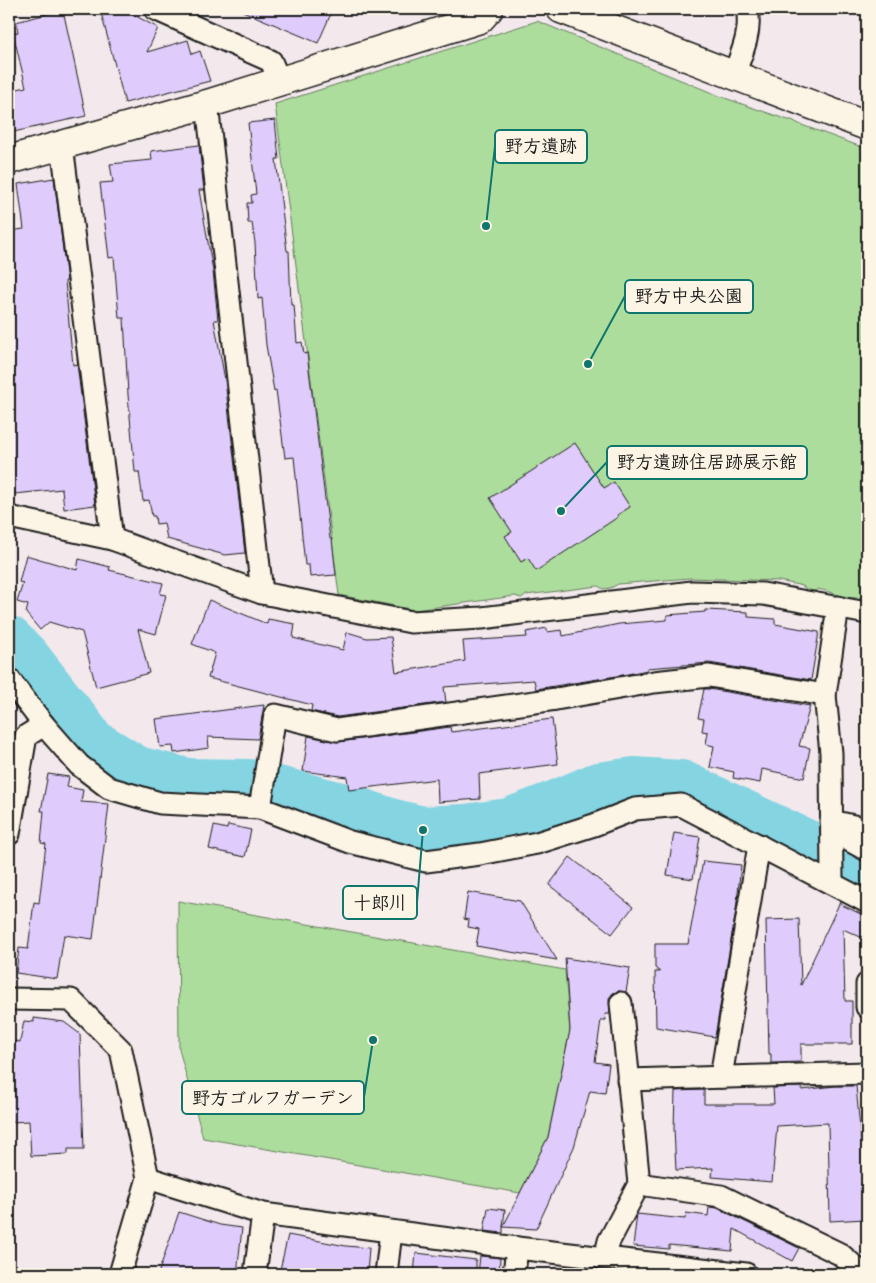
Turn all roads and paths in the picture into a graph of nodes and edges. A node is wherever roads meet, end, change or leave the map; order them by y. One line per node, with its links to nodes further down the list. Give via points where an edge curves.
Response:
1 (155, 9): 6 (street, via 271,61)
2 (489, 9): 6 (street, via 480,19)
3 (561, 9): 5 (street)
4 (746, 9): 5 (street, via 749,18 746,44)
5 (734, 74): 8 (street)
6 (279, 80): 7 (street)
7 (208, 104): 9 (street); 13 (street)
8 (867, 126)
9 (62, 146): 10 (street); 12 (street)
10 (9, 160)
11 (9, 517): 12 (street)
12 (112, 539): 13 (street)
13 (262, 593): 14 (street, via 411,622 482,618 692,592 763,594)
14 (838, 607): 15 (street); 17 (street)
15 (867, 614)
16 (9, 679): 18 (street)
17 (824, 695): 20 (street, via 709,676 337,730 275,715); 21 (street, via 831,753)
18 (44, 725): 19 (street, via 26,736); 20 (street, via 79,765 109,788 160,803)
19 (13, 786): 23 (street)
20 (260, 808): 24 (street, via 350,842 426,860 537,843 635,809 681,805)
21 (831, 826): 22 (street); 25 (street); 26 (street)
22 (867, 828)
23 (9, 834)
24 (759, 845): 26 (street); 33 (street)
25 (867, 850)
26 (832, 882): 27 (street)
27 (867, 902)
28 (867, 984): 31 (street)
29 (9, 998): 35 (street, via 71,1000 121,1050)
30 (621, 1003): 34 (street)
31 (867, 1007)
32 (867, 1073): 33 (street)
33 (721, 1077): 34 (street)
34 (628, 1080): 36 (street)
35 (148, 1178): 37 (street); 42 (street)
36 (639, 1184): 40 (street, via 609,1241); 47 (street, via 721,1196 840,1254)
37 (262, 1214): 38 (street); 43 (street)
38 (391, 1232): 39 (street); 44 (street)
39 (517, 1248): 40 (street); 45 (street)
40 (605, 1258): 41 (street)
41 (646, 1269): 46 (street)
42 (120, 1274)
43 (255, 1274)
44 (386, 1274)
45 (514, 1274)
46 (746, 1274)
47 (863, 1274)

